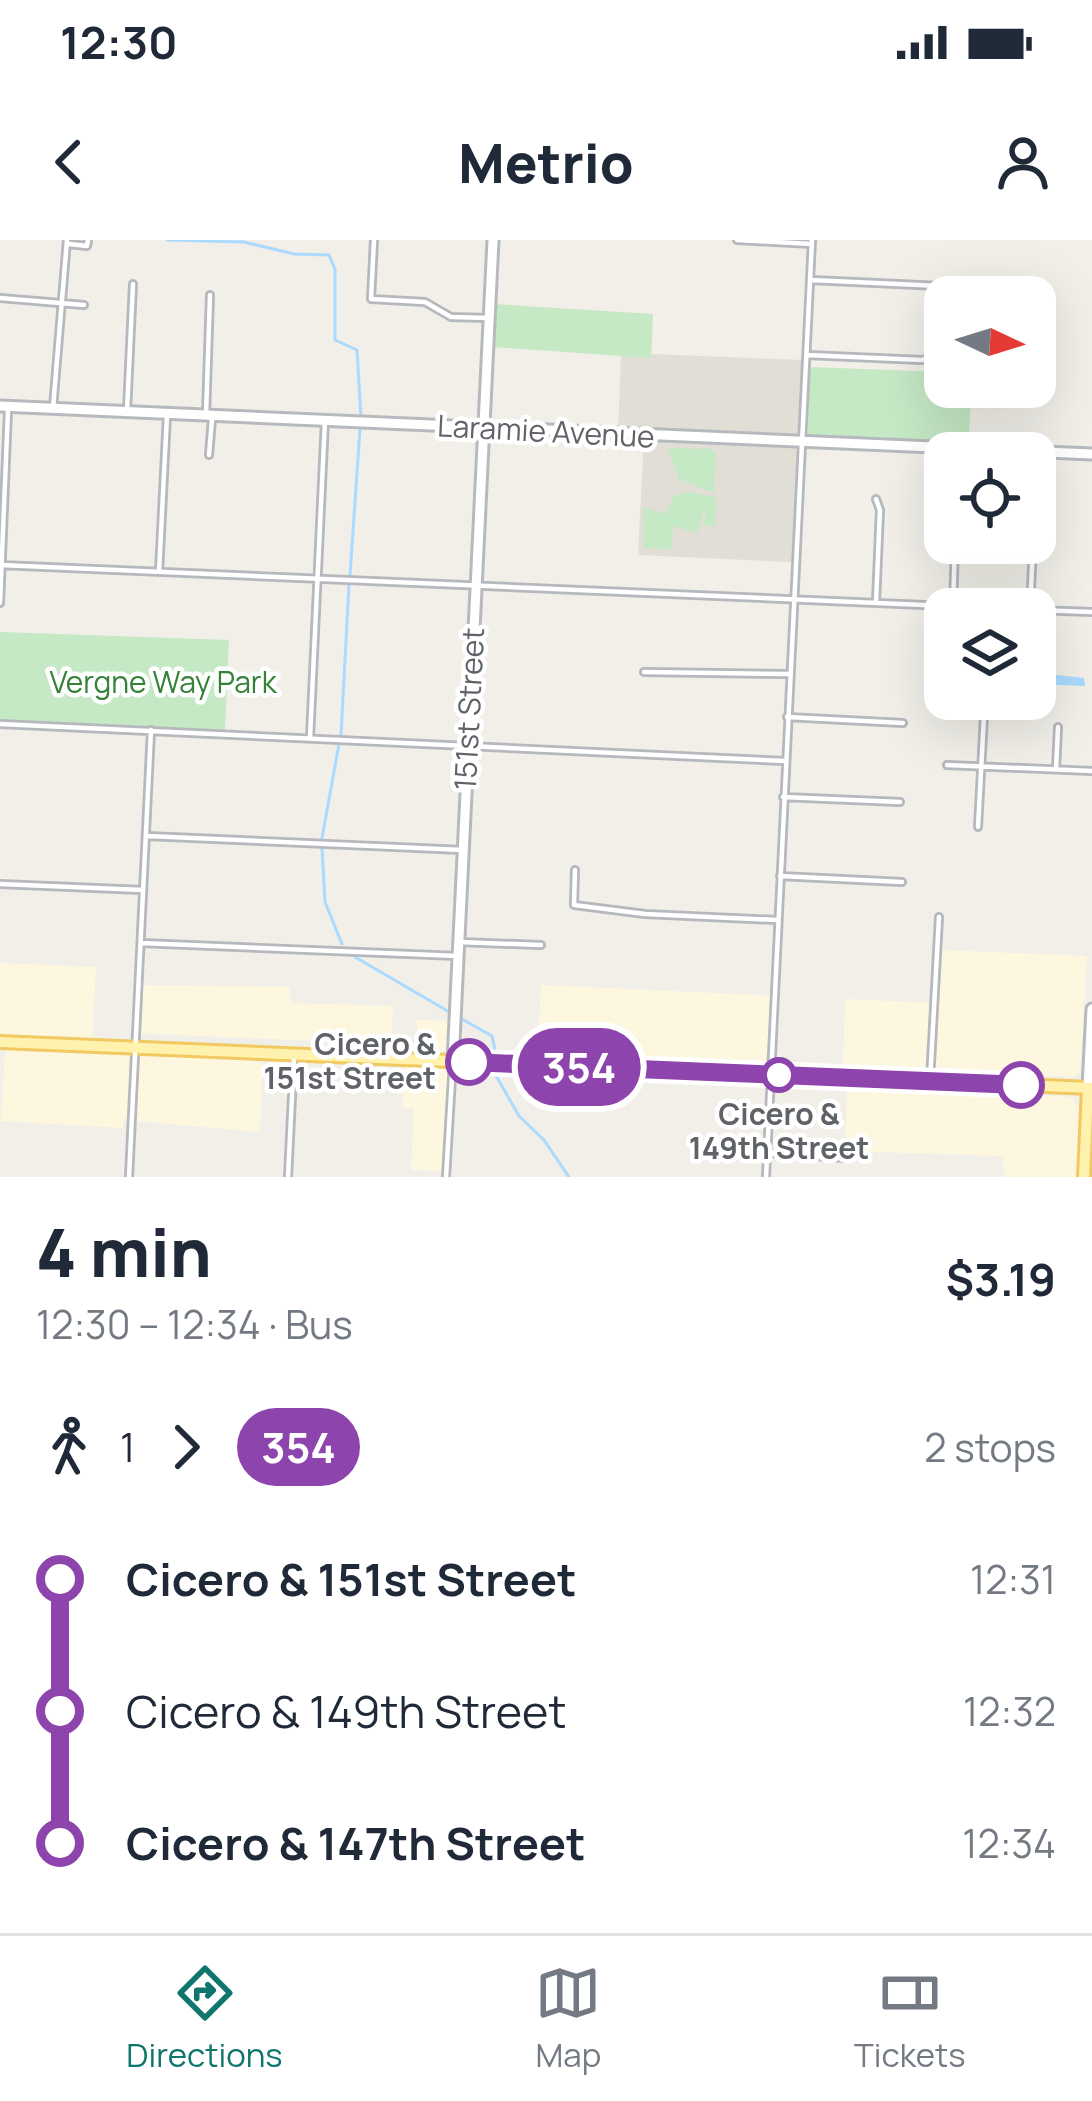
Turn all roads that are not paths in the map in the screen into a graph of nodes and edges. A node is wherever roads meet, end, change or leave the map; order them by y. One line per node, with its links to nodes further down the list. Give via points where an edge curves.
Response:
1 (88, 240): 5 (street)
2 (374, 240): 14 (street, via 370,299 425,302 451,317)
3 (493, 240): 14 (street, 151st Street)
4 (737, 240): 6 (street)
5 (67, 242): 12 (street)
6 (812, 242): 7 (street)
7 (811, 280): 9 (street); 15 (street)
8 (133, 284): 19 (street)
9 (924, 285)
10 (210, 295): 21 (street)
11 (0, 298): 12 (street)
12 (64, 303): 13 (street); 18 (street)
13 (84, 305)
14 (489, 319): 23 (street, 151st Street)
15 (807, 355): 16 (street); 24 (street)
16 (924, 360)
17 (4, 406): 18 (street, Laramie Avenue); 30 (street)
18 (53, 409): 19 (street, Laramie Avenue)
19 (127, 412): 20 (street, Laramie Avenue)
20 (167, 414): 21 (street, Laramie Avenue); 31 (street)
21 (209, 415): 22 (street, Laramie Avenue); 28 (street)
22 (325, 420): 23 (street, Laramie Avenue); 32 (street)
23 (484, 430): 24 (street, Laramie Avenue); 33 (street, 151st Street)
24 (801, 443): 25 (street, Laramie Avenue); 34 (street)
25 (924, 449)
26 (1056, 453): 27 (street, Laramie Avenue)
27 (1092, 454)
28 (209, 455)
29 (876, 499): 35 (street)
30 (1, 565): 31 (street); 36 (street)
31 (159, 572): 32 (street)
32 (316, 578): 33 (street); 48 (street)
33 (476, 586): 34 (street); 49 (street, 151st Street)
34 (793, 599): 35 (street); 41 (street)
35 (876, 602): 37 (street)
36 (0, 603)
37 (924, 606)
38 (1056, 610): 39 (street)
39 (1092, 612)
40 (644, 672): 41 (street)
41 (789, 675): 42 (street)
42 (787, 717): 44 (street); 50 (street)
43 (984, 720): 52 (street)
44 (903, 723)
45 (0, 724): 47 (street)
46 (1058, 727): 53 (street)
47 (151, 730): 48 (street); 58 (street)
48 (310, 738): 49 (street)
49 (468, 745): 50 (street); 59 (street, 151st Street)
50 (785, 761): 55 (street)
51 (947, 765): 52 (street)
52 (982, 766): 53 (street); 57 (street)
53 (1056, 770): 54 (street)
54 (1092, 771)
55 (783, 797): 56 (street); 61 (street)
56 (900, 802)
57 (978, 827)
58 (147, 836): 59 (street); 64 (street)
59 (463, 850): 67 (street, 151st Street)
60 (575, 870): 66 (street, via 574,905)
61 (780, 876): 62 (street); 66 (street)
62 (902, 882)
63 (0, 884): 64 (street)
64 (143, 890): 68 (street)
65 (939, 917): 77 (street)
66 (777, 920): 76 (street)
67 (458, 942): 69 (street); 70 (street, 151st Street)
68 (141, 943): 70 (street); 73 (street)
69 (541, 945)
70 (458, 956): 75 (street, 151st Street)
71 (1092, 1009): 78 (street)
72 (0, 1042): 73 (main road)
73 (135, 1048): 74 (main road); 81 (street)
74 (294, 1055): 75 (main road); 82 (street)
75 (453, 1061): 76 (main road); 83 (street, 151st Street)
76 (770, 1075): 77 (main road); 79 (street)
77 (930, 1082): 78 (main road)
78 (1090, 1088): 85 (main road)
79 (767, 1154): 80 (street); 84 (street)
80 (846, 1158)
81 (129, 1177)
82 (289, 1177)
83 (446, 1177)
84 (766, 1177)
85 (1084, 1177)

